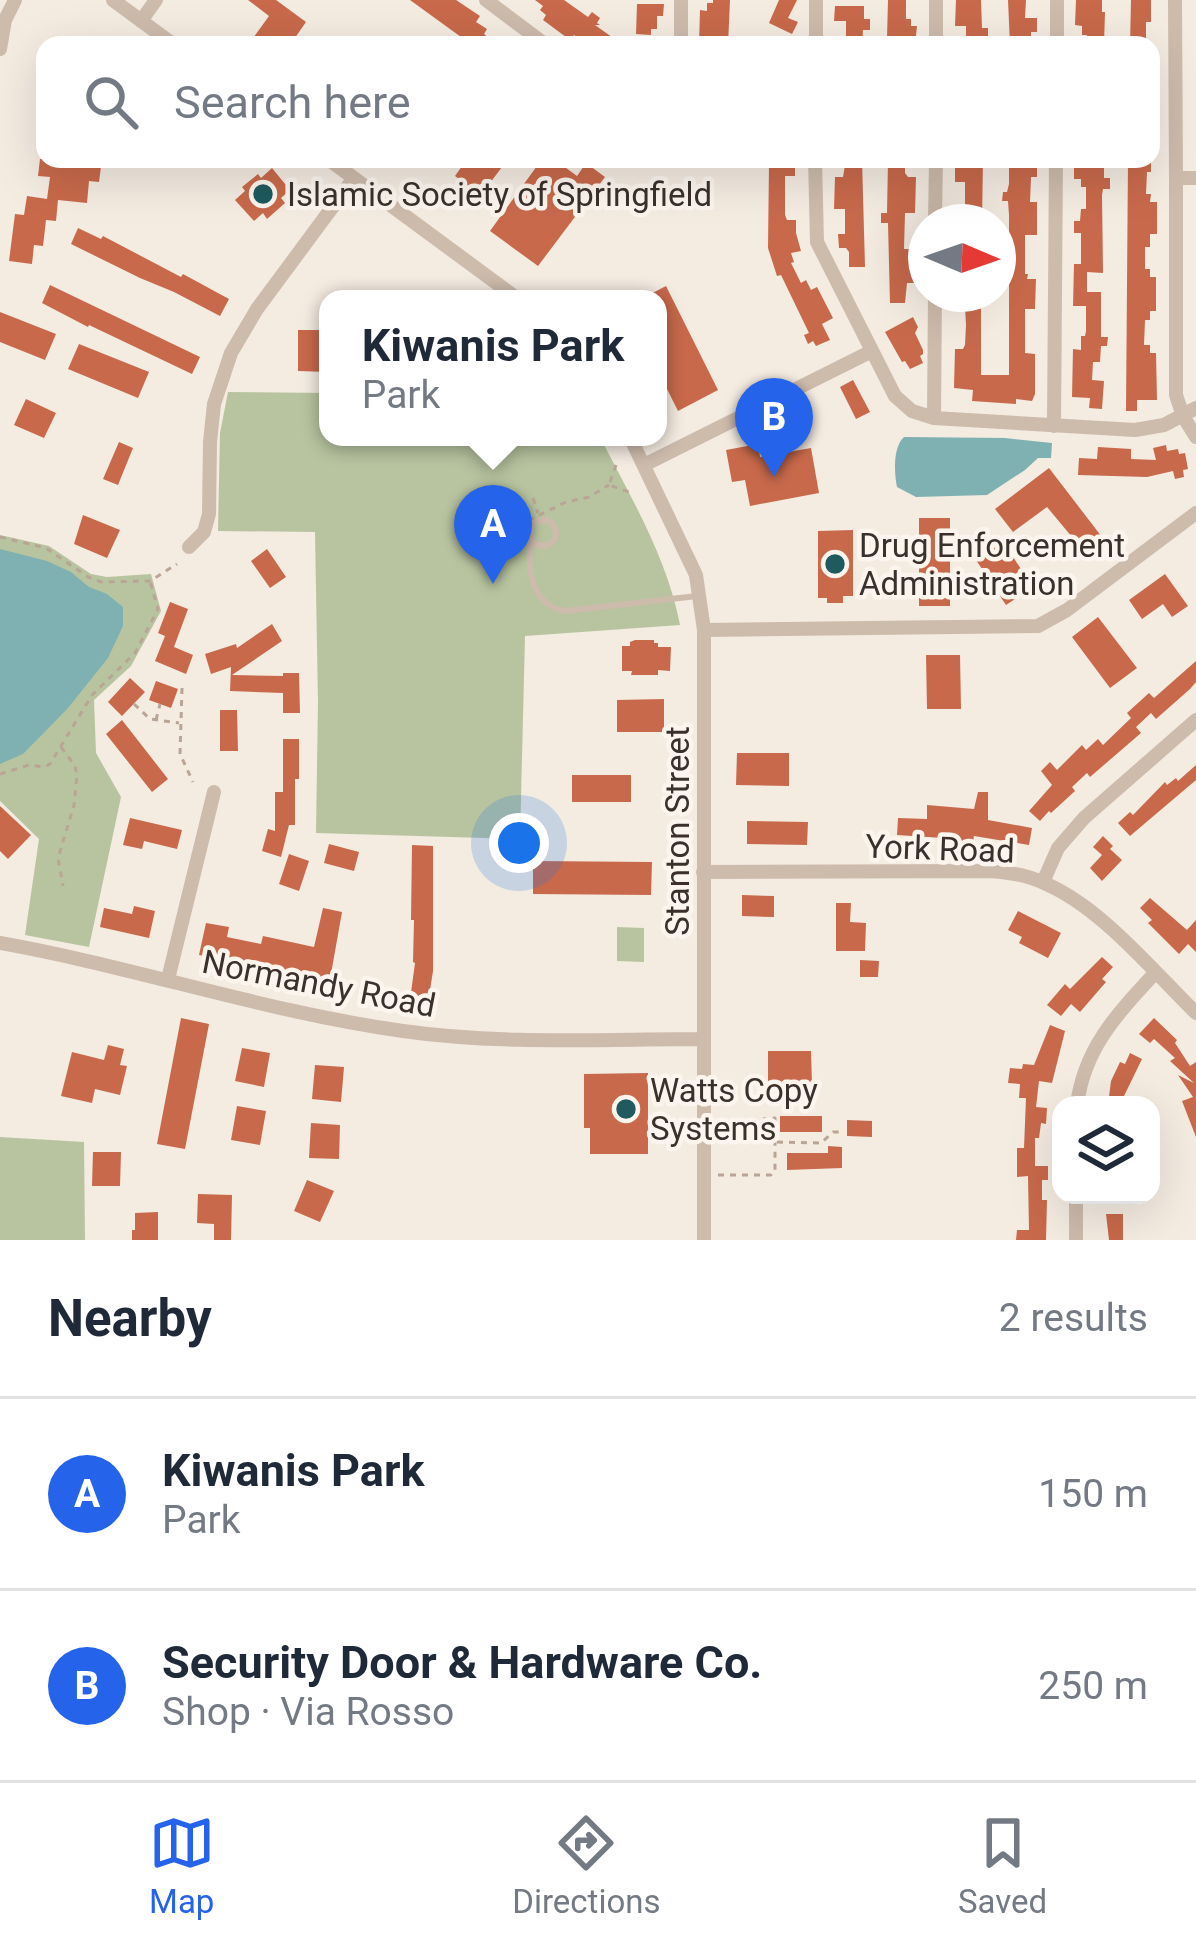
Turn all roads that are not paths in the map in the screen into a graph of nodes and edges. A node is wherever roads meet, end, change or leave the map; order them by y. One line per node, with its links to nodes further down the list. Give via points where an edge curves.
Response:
1 (15, 0): 17 (street)
2 (112, 0): 10 (street)
3 (157, 0): 10 (street)
4 (485, 0): 12 (street)
5 (681, 0): 13 (street)
6 (816, 0): 14 (street)
7 (936, 0): 15 (street)
8 (1057, 0): 16 (street)
9 (1175, 0): 23 (street)
10 (141, 21): 11 (street)
11 (162, 36)
12 (534, 36)
13 (680, 36)
14 (816, 36)
15 (936, 36)
16 (1057, 36)
17 (0, 49)
18 (340, 168): 22 (street)
19 (815, 168): 28 (street, via 817,242)
20 (936, 168): 25 (street)
21 (1056, 168): 31 (street)
22 (354, 178): 26 (street); 37 (street, via 231,353 214,404 209,514)
23 (1176, 178): 24 (street); 29 (street, via 1176,394)
24 (1196, 178)
25 (935, 204)
26 (506, 290)
27 (935, 312): 30 (street)
28 (872, 351): 30 (street, via 900,402); 34 (street)
29 (1190, 412): 31 (street, via 1135,430); 32 (street)
30 (934, 418): 31 (street)
31 (1054, 426)
32 (1196, 437)
33 (634, 446): 34 (street, Stanton Street)
34 (644, 465): 38 (street, Stanton Street)
35 (1196, 513): 39 (street, via 1038,626)
36 (531, 536): 36 (lane, via 541,520 556,530 544,546); 38 (lane, via 535,588 553,609)
37 (189, 547)
38 (700, 596): 39 (street, Stanton Street)
39 (704, 630): 42 (street, Stanton Street)
40 (1196, 720): 43 (street, via 1084,818)
41 (214, 792): 46 (street)
42 (703, 872): 43 (street, York Road, via 988,871); 48 (street, Stanton Street)
43 (1043, 882): 45 (street, York Road, via 1073,898)
44 (0, 943): 46 (street, Normandy Road)
45 (1155, 973): 47 (street, York Road); 49 (street, via 1099,1038)
46 (168, 979): 48 (street, Normandy Road, via 355,1024 452,1037)
47 (1196, 1013)
48 (704, 1039): 51 (street, Stanton Street)
49 (1079, 1096)
50 (1076, 1204): 52 (street)
51 (704, 1240)
52 (1076, 1240)

